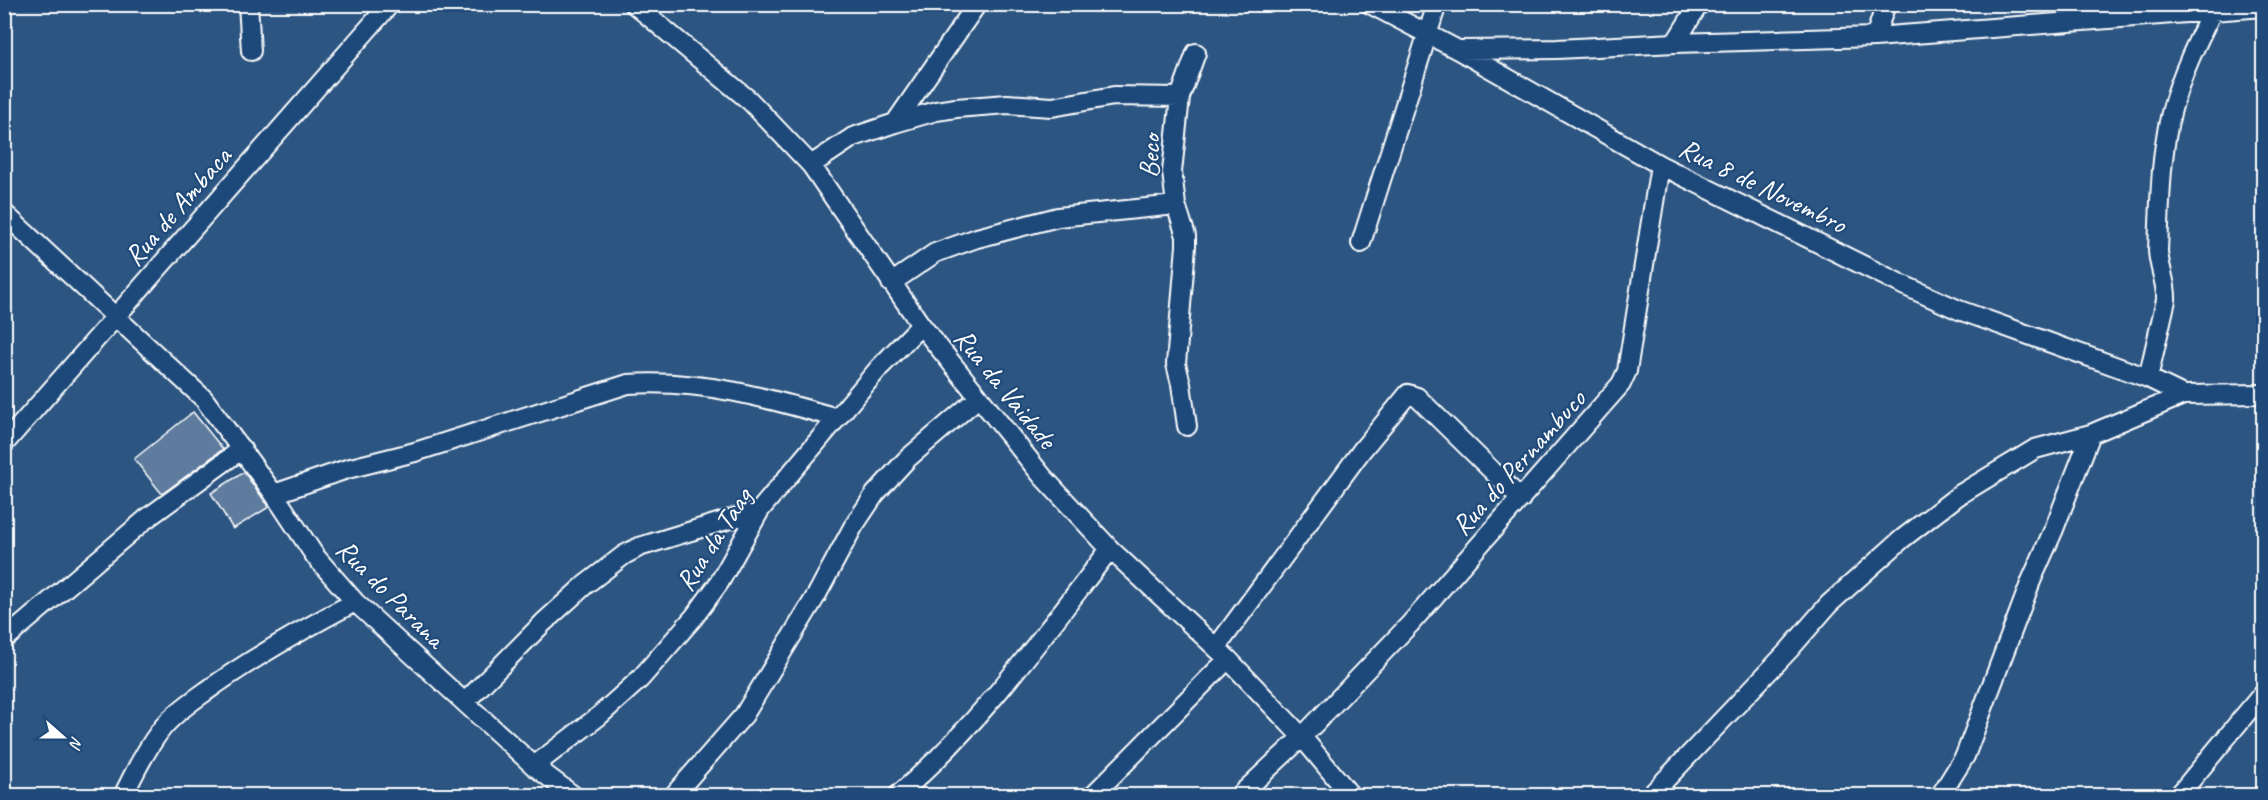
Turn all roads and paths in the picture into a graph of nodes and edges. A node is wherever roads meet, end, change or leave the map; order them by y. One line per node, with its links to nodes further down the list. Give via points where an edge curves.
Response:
1 (248, 4): 15 (street)
2 (390, 4): 25 (street, Rua de Ambaca)
3 (634, 4): 19 (street, Rua da Vaidade, via 750,101)
4 (977, 4): 18 (street)
5 (1370, 4): 11 (street, Rua 8 de Novembro)
6 (1437, 4): 11 (street)
7 (1699, 4): 13 (street)
8 (1886, 4): 12 (street)
9 (2264, 7): 10 (street)
10 (2214, 8): 12 (street); 27 (street, via 2199,36 2171,112 2162,172 2158,251 2166,300)
11 (1427, 34): 14 (street, Rua 8 de Novembro); 23 (street)
12 (1875, 37): 13 (street)
13 (1675, 43): 14 (street)
14 (1458, 50): 20 (street, Rua 8 de Novembro)
15 (251, 51)
16 (1196, 53): 17 (street)
17 (1180, 97): 18 (street, Beco, via 1114,96 1052,107 1007,104 956,108); 21 (street, Beco, via 1172,172)
18 (895, 123): 19 (street, Beco, via 853,137)
19 (811, 165): 24 (street, Rua da Vaidade)
20 (1660, 165): 27 (street, Rua 8 de Novembro, via 1932,298); 37 (street, Rua do Pernambuco, via 1627,371 1614,394)
21 (1176, 205): 24 (street, Beco, via 1058,218 977,238 935,253); 32 (street, via 1186,236 1176,364)
22 (4, 213): 25 (street, Rua do Parana)
23 (1361, 243)
24 (891, 283): 26 (street, Rua da Vaidade)
25 (115, 317): 34 (street, Rua de Ambaca); 35 (street, Rua do Parana, via 204,399)
26 (921, 325): 30 (street, Rua da Vaidade); 31 (street, Rua da Taag)
27 (2148, 378): 29 (street, Rua 8 de Novembro)
28 (2264, 394): 29 (street)
29 (2183, 395): 33 (street)
30 (978, 398): 39 (street, Rua da Vaidade, via 1043,477); 49 (street, via 875,494 744,715)
31 (837, 418): 36 (street, via 736,391 659,382 628,384); 38 (street, Rua da Taag)
32 (1187, 426)
33 (2091, 434): 54 (street, via 2035,449 1959,495 1902,539 1829,604); 55 (street, via 1965,756)
34 (4, 444)
35 (242, 449): 36 (street, Rua do Parana); 41 (street, via 146,519)
36 (274, 494): 40 (street, Rua do Parana, via 315,556)
37 (1521, 499): 42 (street, via 1417,397 1408,394 1362,450); 45 (street, Rua do Pernambuco)
38 (760, 510): 44 (street, via 624,555 544,622); 46 (street, Rua da Taag, via 719,583 640,679)
39 (1110, 549): 42 (street, Rua da Vaidade); 50 (street, via 972,722)
40 (355, 602): 44 (street, Rua do Parana); 47 (street, via 300,630 187,705 161,730)
41 (4, 640)
42 (1222, 654): 45 (street, Rua da Vaidade); 51 (street)
43 (2264, 692): 56 (street)
44 (465, 702): 46 (street, Rua do Parana)
45 (1302, 737): 52 (street, Rua do Pernambuco); 53 (street, Rua da Vaidade)
46 (534, 766): 48 (street, Rua do Parana)
47 (123, 795)
48 (574, 795)
49 (673, 795)
50 (897, 795)
51 (1092, 795)
52 (1239, 795)
53 (1351, 795)
54 (1650, 795)
55 (1940, 795)
56 (2178, 795)

